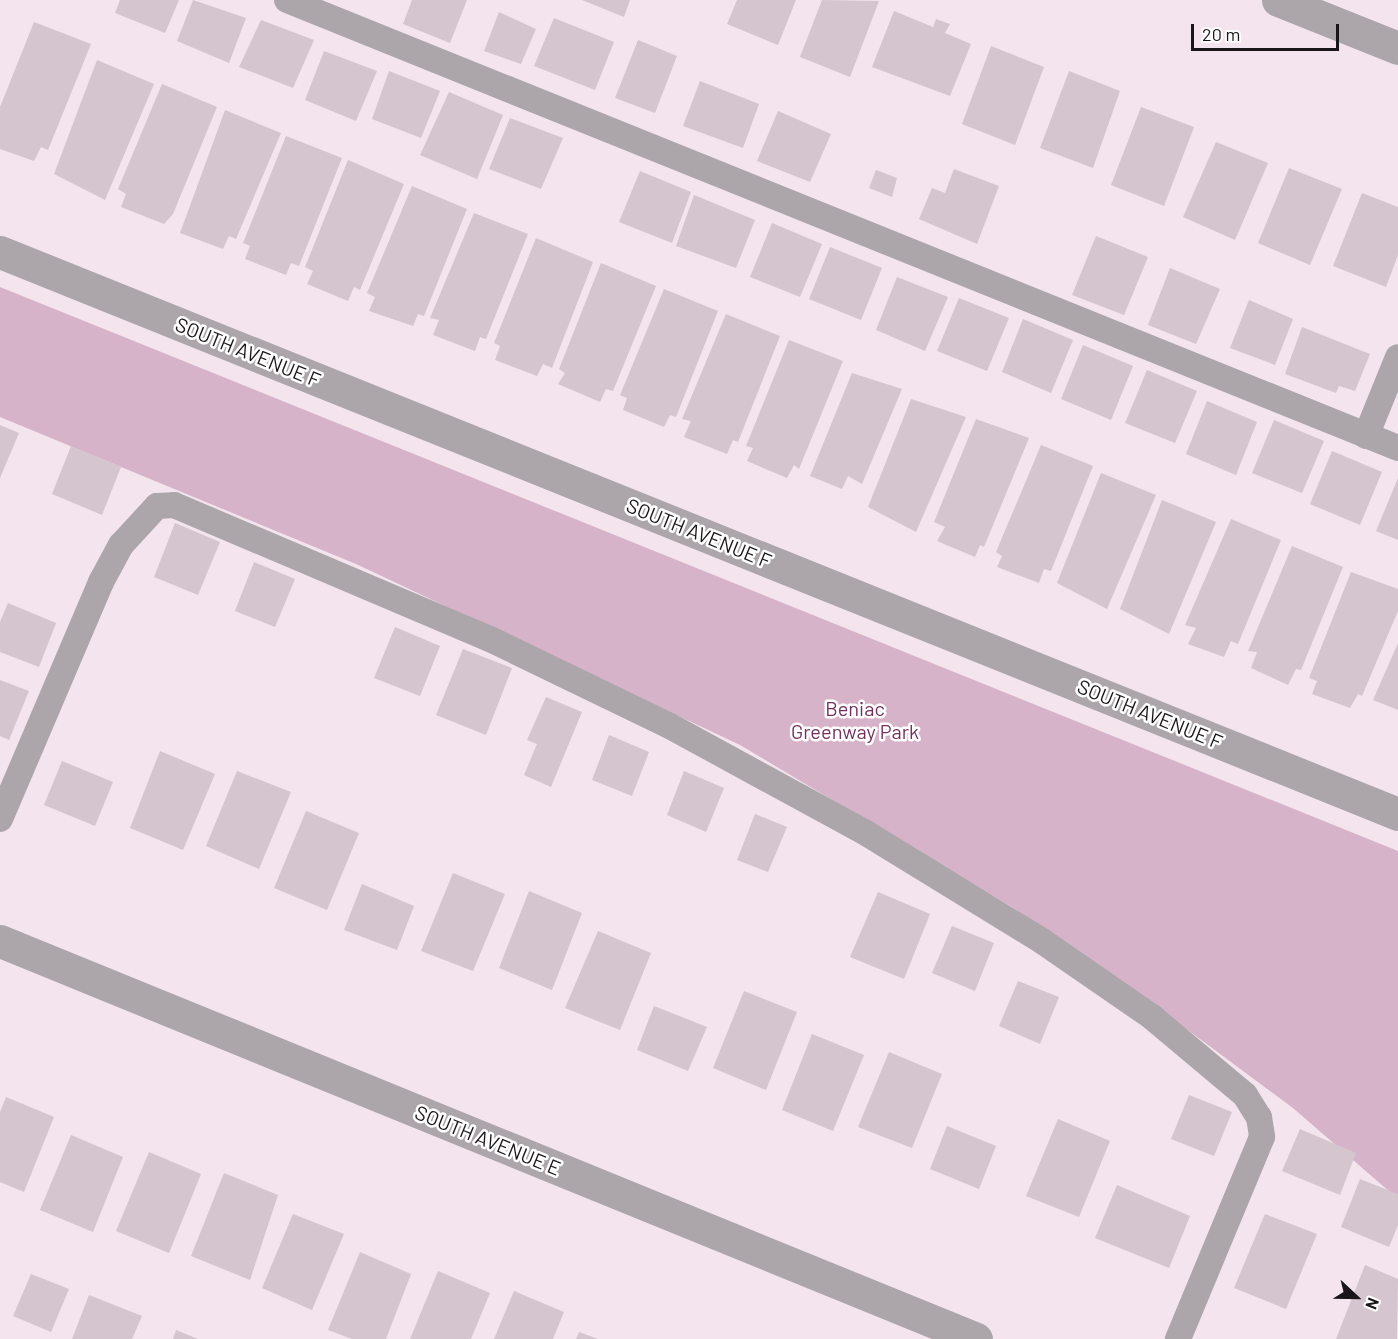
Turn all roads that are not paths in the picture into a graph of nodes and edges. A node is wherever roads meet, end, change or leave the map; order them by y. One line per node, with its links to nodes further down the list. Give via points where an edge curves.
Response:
1 (287, 0): 6 (lane)
2 (1278, 0): 3 (street)
3 (1398, 48)
4 (0, 252): 8 (street, SOUTH AVENUE F)
5 (1398, 357): 6 (lane)
6 (1366, 436): 7 (lane)
7 (1398, 448)
8 (1398, 814)
9 (0, 819): 12 (lane, via 101,582 121,545 157,506 174,505 489,639 688,736 866,833 1042,941 1152,1017 1245,1095 1259,1117 1262,1137)
10 (0, 941): 11 (street, SOUTH AVENUE E)
11 (976, 1339)
12 (1178, 1339)

